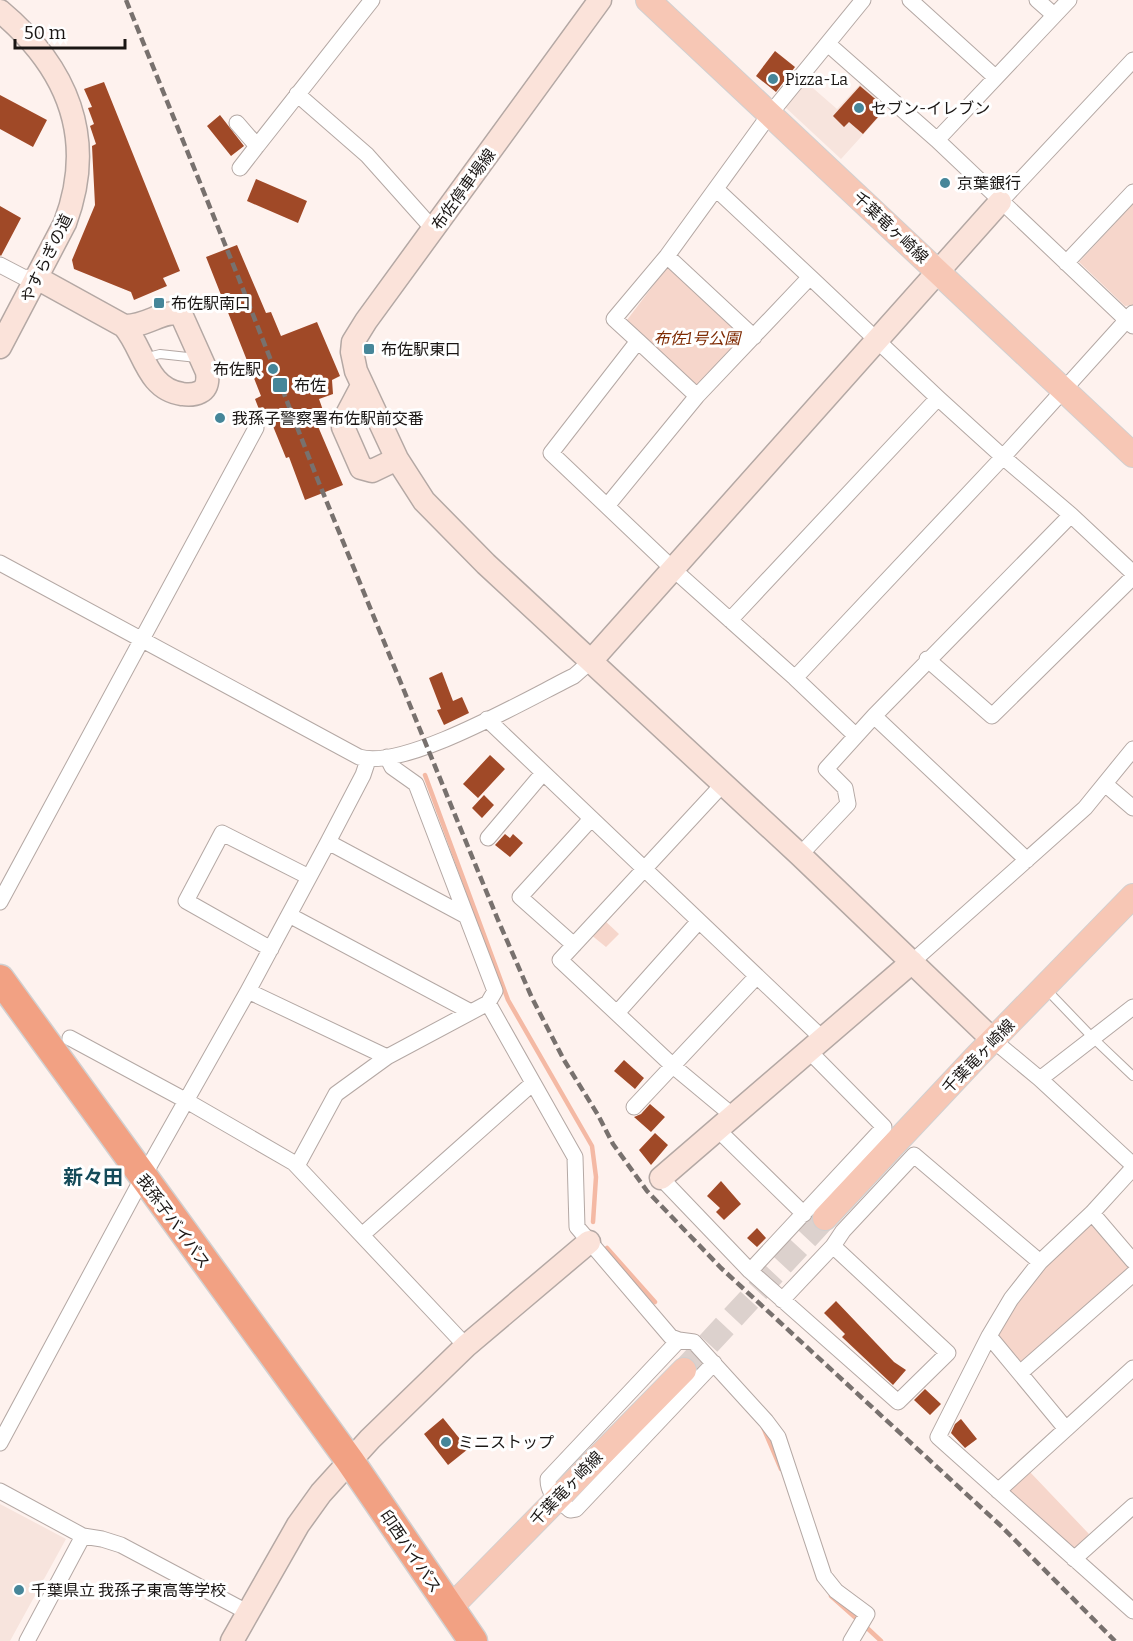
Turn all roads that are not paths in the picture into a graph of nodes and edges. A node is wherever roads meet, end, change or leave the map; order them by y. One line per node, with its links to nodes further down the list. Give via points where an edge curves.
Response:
1 (372, 0): 13 (street)
2 (600, 0): 22 (street, 布佐停車場線)
3 (648, 0): 14 (main road, 千葉竜ヶ崎線)
4 (863, 0): 10 (street)
5 (910, 0): 12 (street)
6 (1037, 0): 9 (street)
7 (1069, 0): 9 (street)
8 (0, 11): 28 (street, やすらぎの道, via 35,43 49,62 69,104 75,128 78,154 73,201)
9 (1054, 15): 12 (street)
10 (828, 44): 14 (street); 16 (street)
11 (1133, 60): 21 (street)
12 (995, 77): 16 (street)
13 (297, 94): 17 (street); 22 (street, via 367,155)
14 (770, 114): 19 (street); 26 (main road, 千葉竜ヶ崎線)
15 (237, 123): 17 (street)
16 (937, 140): 21 (street)
17 (256, 146): 18 (street)
18 (240, 168)
19 (716, 189): 23 (street); 27 (street)
20 (1133, 192): 24 (street)
21 (1000, 202): 24 (street); 26 (street)
22 (434, 230): 37 (street, 布佐停車場線, via 353,342 353,360)
23 (667, 256): 31 (street); 33 (street, via 614,320)
24 (1066, 262): 29 (street)
25 (0, 265): 28 (street, via 23,277)
26 (937, 270): 32 (street); 38 (main road, 千葉竜ヶ崎線)
27 (810, 277): 31 (street); 32 (street)
28 (37, 278): 30 (street); 34 (street, やすらぎの道)
29 (1131, 320): 38 (street)
30 (124, 326): 35 (street, via 143,324 169,312 181,314); 36 (street)
31 (754, 337): 39 (street)
32 (876, 339): 40 (street); 48 (street)
33 (638, 341): 39 (street); 45 (street, via 551,453)
34 (0, 347)
35 (201, 358): 36 (lane, via 160,354); 36 (street, via 207,385 188,395 174,393 155,381)
36 (143, 359)
37 (362, 386): 44 (street, 布佐停車場線); 44 (street, via 343,422 361,468 372,471)
38 (1064, 390): 42 (main road, 千葉竜ヶ崎線); 43 (street)
39 (697, 396): 45 (street)
40 (938, 398): 43 (street); 50 (street)
41 (256, 428): 51 (street)
42 (1133, 455)
43 (1003, 457): 46 (street); 54 (street)
44 (397, 459): 53 (street, 布佐停車場線, via 439,517)
45 (607, 506): 48 (street)
46 (1071, 515): 49 (street); 52 (street)
47 (0, 563): 51 (street)
48 (673, 569): 50 (street); 53 (street)
49 (1133, 575): 52 (street, via 992,716)
50 (730, 620): 54 (street)
51 (142, 638): 60 (street); 73 (street)
52 (927, 660): 55 (street)
53 (591, 661): 56 (street, via 574,676); 62 (street, 布佐停車場線)
54 (795, 678): 57 (street)
55 (874, 716): 57 (street); 69 (street)
56 (487, 720): 59 (street, via 426,748); 61 (street)
57 (855, 735): 68 (street, via 826,769 845,788 848,804)
58 (1133, 749): 63 (street)
59 (387, 757): 60 (street); 75 (street, via 392,767 416,784)
60 (368, 760): 67 (street)
61 (543, 773): 65 (street); 66 (street)
62 (723, 784): 68 (street, 布佐停車場線); 70 (street)
63 (1105, 784): 64 (street); 69 (street, via 1085,808)
64 (1133, 808)
65 (591, 819): 70 (street); 77 (street, via 520,897)
66 (488, 838)
67 (328, 842): 71 (street); 75 (street)
68 (800, 855): 79 (street, 布佐停車場線)
69 (1027, 860): 79 (street)
70 (644, 869): 76 (street); 77 (street)
71 (309, 877): 74 (street); 78 (street, via 222,833 186,901)
72 (1133, 896): 82 (main road, 千葉竜ヶ崎線)
73 (0, 902)
74 (289, 915): 78 (street); 86 (street)
75 (466, 916): 84 (street, via 495,991)
76 (699, 921): 80 (street); 87 (street)
77 (574, 945): 87 (street, via 560,960)
78 (271, 949): 83 (street)
79 (912, 962): 90 (street, 布佐停車場線); 91 (street)
80 (757, 976): 91 (street); 93 (street)
81 (0, 979): 102 (highway, 我孫子バイパス)
82 (1044, 987): 89 (lane); 90 (main road, 千葉竜ヶ崎線)
83 (248, 991): 92 (street); 97 (street)
84 (488, 1002): 86 (street); 96 (street)
85 (1133, 1007): 89 (street)
86 (471, 1012): 92 (street)
87 (617, 1013): 93 (street)
88 (70, 1038): 97 (street)
89 (1093, 1038): 94 (lane); 95 (street)
90 (993, 1040): 95 (street); 105 (main road, 千葉竜ヶ崎線)
91 (815, 1044): 99 (street); 105 (street, via 884,1127)
92 (387, 1057): 100 (street, via 336,1094)
93 (673, 1066): 98 (street); 99 (street)
94 (1133, 1076)
95 (1040, 1079): 101 (street)
96 (533, 1083): 106 (street); 107 (street, via 575,1157 577,1227)
97 (185, 1100): 100 (street); 102 (street)
98 (634, 1107)
99 (725, 1122): 103 (street); 105 (street)
100 (297, 1166): 106 (street)
101 (1133, 1166): 104 (street)
102 (143, 1177): 122 (street); 123 (highway, 我孫子バイパス)
103 (661, 1178): 111 (street)
104 (1092, 1213): 109 (street); 110 (street)
105 (814, 1216): 111 (street)
106 (362, 1235): 116 (street)
107 (589, 1242): 115 (street, via 671,1337); 116 (street)
108 (834, 1246): 110 (street, via 843,1231 914,1155); 113 (street); 113 (street, via 948,1353 898,1402)
109 (1133, 1261)
110 (1040, 1262): 114 (street)
111 (750, 1271): 113 (street)
112 (1133, 1274): 119 (street)
113 (782, 1300)
114 (989, 1336): 119 (street); 125 (street, via 938,1437)
115 (679, 1340): 117 (street, via 694,1342); 126 (street, via 548,1479 548,1489)
116 (466, 1346): 123 (street)
117 (714, 1362): 126 (street, via 576,1509 570,1510); 133 (street, via 778,1437 824,1576 836,1591 867,1614)
118 (684, 1370): 126 (main road, 千葉竜ヶ崎線)
119 (1020, 1373): 121 (street)
120 (1130, 1377): 121 (street)
121 (1066, 1429): 125 (street)
122 (0, 1443)
123 (350, 1461): 130 (highway, 印西バイパス); 132 (street, via 298,1525)
124 (0, 1491): 128 (street)
125 (998, 1491): 129 (street)
126 (556, 1498): 130 (main road, 千葉竜ヶ崎線)
127 (1133, 1506): 129 (street)
128 (83, 1536): 132 (street, via 121,1545); 134 (street)
129 (1074, 1559): 131 (street)
130 (450, 1608): 136 (highway, 印西バイパス)
131 (1133, 1611)
132 (247, 1612): 135 (street)
133 (853, 1638)
134 (27, 1641)
135 (232, 1641)
136 (473, 1641)

